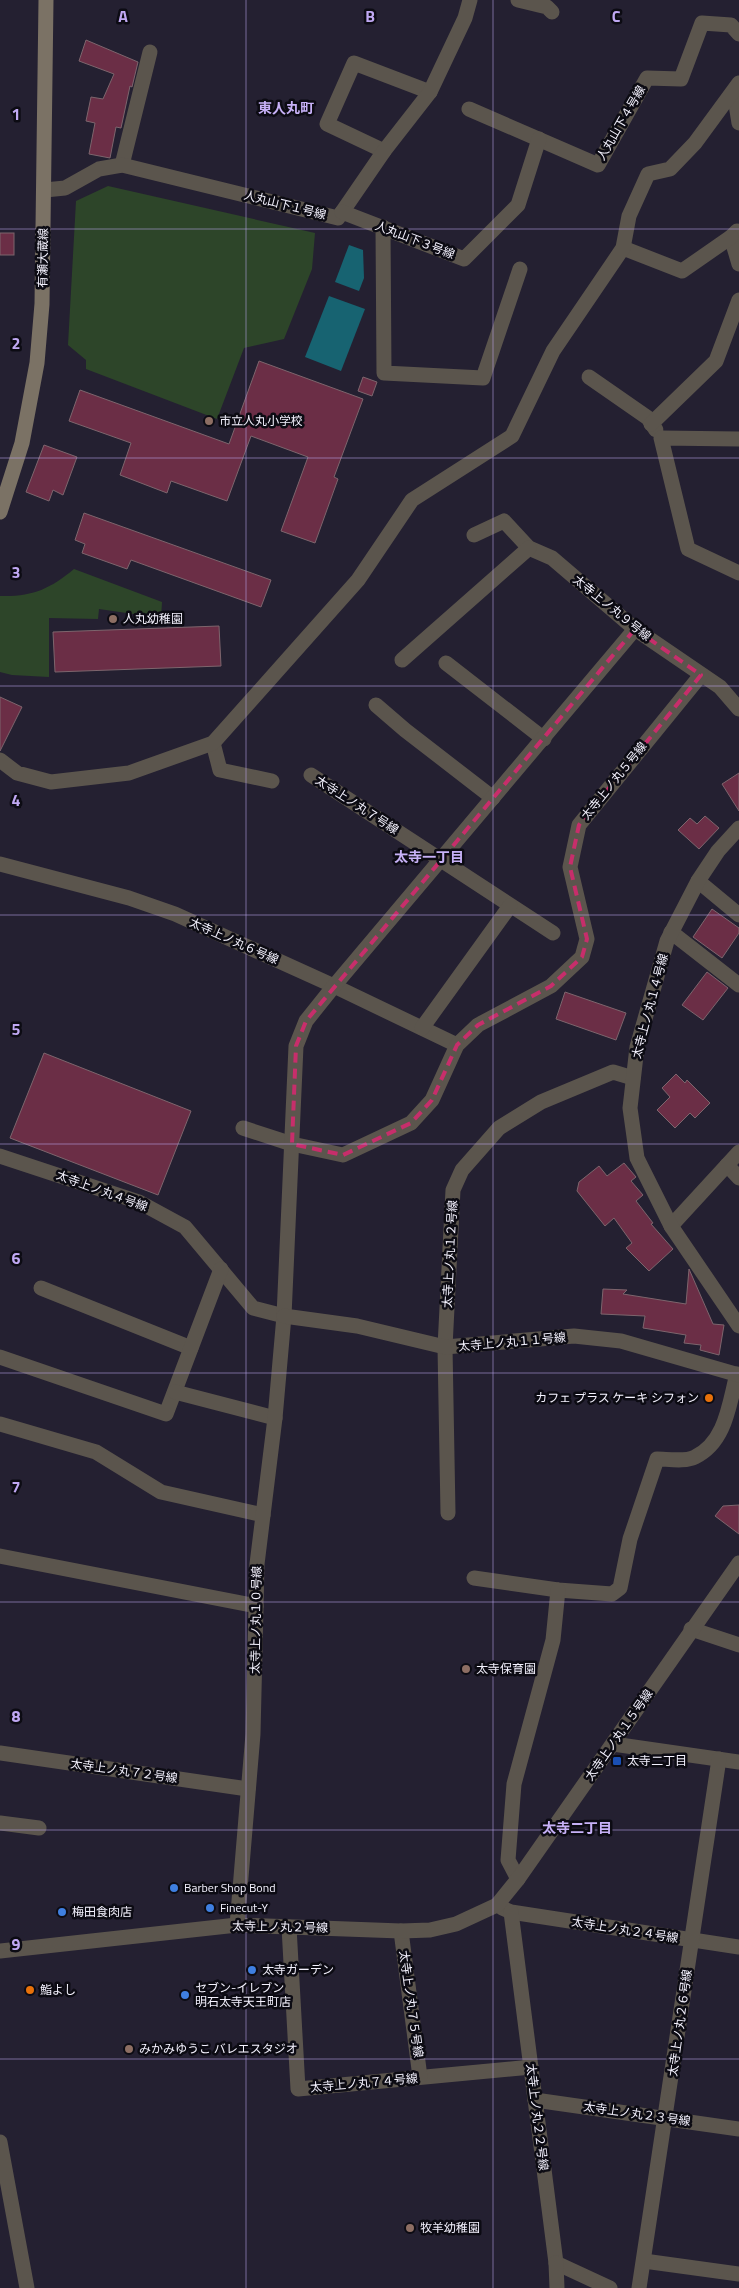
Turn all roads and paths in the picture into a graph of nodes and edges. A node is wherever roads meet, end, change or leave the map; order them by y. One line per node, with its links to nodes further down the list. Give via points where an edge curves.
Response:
1 (46, 0): 14 (main road, 有瀬大蔵線)
2 (470, 0): 8 (street, 人丸山下１号線, via 465,18)
3 (518, 0): 4 (street, via 547,7)
4 (552, 12)
5 (739, 34): 11 (street, 人丸山下４号線, via 731,25 702,23 681,79 647,78 598,165)
6 (150, 52): 13 (street)
7 (737, 87): 10 (street); 18 (street, via 695,143 670,169 648,174 629,216)
8 (430, 92): 12 (street, 人丸山下１号線); 12 (street, via 354,63 327,124)
9 (469, 109): 11 (street, 人丸山下４号線)
10 (739, 123)
11 (539, 139): 16 (street, 人丸山下３号線, via 518,205 464,259)
12 (384, 151): 15 (street, 人丸山下１号線)
13 (122, 165): 14 (street, 人丸山下１号線, via 99,169 65,188); 15 (street, 人丸山下１号線, via 338,218)
14 (45, 190): 26 (main road, 有瀬大蔵線, via 38,363 22,443)
15 (342, 212): 16 (street, 人丸山下３号線)
16 (383, 227): 20 (street, via 384,373 483,378)
17 (735, 233): 18 (street, via 682,271); 19 (street)
18 (623, 248): 37 (street, via 553,351 512,436 412,500 358,580)
19 (739, 264)
20 (520, 269)
21 (739, 300): 23 (street, via 716,361)
22 (589, 378): 23 (street, via 648,418)
23 (651, 424): 24 (street)
24 (661, 438): 25 (street); 29 (street, via 688,549)
25 (739, 439)
26 (0, 512)
27 (474, 534): 28 (street, via 504,521)
28 (529, 548): 30 (street, 太寺上ノ丸９号線, via 552,558); 31 (street)
29 (739, 573)
30 (635, 629): 33 (street, 太寺上ノ丸９号線); 36 (street, 太寺上ノ丸１０号線)
31 (402, 660)
32 (446, 663): 36 (street)
33 (701, 675): 35 (street, 太寺上ノ丸９号線, via 720,687); 53 (street, 太寺上ノ丸５号線, via 579,825 570,867 588,939 582,957 551,986 478,1025)
34 (376, 705): 41 (street)
35 (739, 709)
36 (544, 738): 41 (street, 太寺上ノ丸１０号線)
37 (213, 743): 38 (street, via 129,773 51,782 18,773); 40 (street, via 220,770)
38 (0, 760)
39 (311, 775): 43 (street, 太寺上ノ丸７号線)
40 (272, 781)
41 (493, 798): 43 (street, 太寺上ノ丸１０号線)
42 (739, 828): 45 (street, 太寺上ノ丸１４号線, via 718,851)
43 (440, 860): 46 (street, 太寺上ノ丸７号線); 51 (street, 太寺上ノ丸１０号線)
44 (0, 864): 51 (street, 太寺上ノ丸６号線, via 175,914)
45 (698, 881): 47 (street); 48 (street, 太寺上ノ丸１４号線)
46 (510, 906): 49 (street, 太寺上ノ丸７号線); 52 (street)
47 (739, 915)
48 (672, 932): 50 (street); 54 (street, 太寺上ノ丸１４号線, via 637,1047)
49 (553, 933)
50 (739, 985)
51 (334, 986): 52 (street, 太寺上ノ丸６号線); 56 (street, 太寺上ノ丸１０号線, via 306,1021 296,1046)
52 (422, 1028): 53 (street, 太寺上ノ丸６号線)
53 (457, 1045): 56 (street, 太寺上ノ丸５号線, via 432,1100 411,1123 343,1155)
54 (633, 1078): 61 (street, 太寺上ノ丸１４号線, via 630,1108 637,1158); 67 (street, 太寺上ノ丸１２号線, via 613,1072 541,1102 499,1128 462,1170 453,1190)
55 (243, 1128): 56 (street, 太寺上ノ丸５号線)
56 (292, 1144): 64 (street, 太寺上ノ丸１０号線)
57 (739, 1152): 59 (street)
58 (0, 1156): 62 (street, 太寺上ノ丸４号線, via 139,1202 185,1227)
59 (727, 1165): 60 (street); 61 (street)
60 (739, 1178)
61 (671, 1226): 65 (street, 太寺上ノ丸１４号線)
62 (221, 1269): 64 (street, 太寺上ノ丸４号線, via 253,1308); 66 (street)
63 (41, 1288): 66 (street)
64 (284, 1316): 67 (street, 太寺上ノ丸１１号線, via 357,1326); 71 (street, 太寺上ノ丸１０号線)
65 (739, 1326)
66 (191, 1348): 70 (street)
67 (445, 1348): 69 (street, 太寺上ノ丸１１号線, via 574,1336 621,1341); 73 (street, 太寺上ノ丸１２号線)
68 (0, 1357): 70 (street, via 166,1414)
69 (738, 1375): 78 (street, via 723,1430 714,1443 694,1458 657,1458 630,1539 620,1588 612,1594)
70 (174, 1392): 71 (street)
71 (275, 1418): 74 (street, 太寺上ノ丸１０号線)
72 (0, 1424): 74 (street, via 96,1452 161,1492)
73 (448, 1513)
74 (263, 1515): 79 (street, 太寺上ノ丸１０号線)
75 (0, 1556): 79 (street)
76 (739, 1563): 80 (street, 太寺上ノ丸１５号線)
77 (474, 1578): 78 (street)
78 (558, 1590): 89 (street, via 553,1640 514,1784 508,1860)
79 (256, 1606): 86 (street, 太寺上ノ丸１０号線, via 253,1734)
80 (691, 1629): 81 (street); 82 (street, 太寺上ノ丸１５号線)
81 (739, 1645)
82 (613, 1744): 84 (street); 89 (street, 太寺上ノ丸１５号線)
83 (0, 1753): 86 (street, 太寺上ノ丸７２号線)
84 (719, 1759): 85 (street); 95 (street, 太寺上ノ丸２６号線)
85 (739, 1762)
86 (248, 1789): 92 (street, 太寺上ノ丸１０号線)
87 (0, 1823): 88 (street)
88 (38, 1828)
89 (518, 1879): 90 (street, 太寺上ノ丸１５号線)
90 (497, 1905): 91 (street, 太寺上ノ丸２４号線); 94 (street, 太寺上ノ丸２号線, via 456,1924 430,1930)
91 (510, 1912): 95 (street, 太寺上ノ丸２４号線); 98 (street, 太寺上ノ丸２２号線)
92 (237, 1925): 93 (street, 太寺上ノ丸２号線); 97 (street, 太寺上ノ丸２号線)
93 (289, 1927): 94 (street, 太寺上ノ丸２号線); 99 (street, 太寺上ノ丸７４号線, via 298,2089)
94 (401, 1931): 99 (street, 太寺上ノ丸７５号線)
95 (691, 1940): 96 (street, 太寺上ノ丸２４号線); 101 (street, 太寺上ノ丸２６号線)
96 (739, 1947)
97 (0, 1951)
98 (531, 2067): 99 (street, 太寺上ノ丸７４号線); 100 (street, 太寺上ノ丸２２号線)
99 (420, 2077)
100 (535, 2100): 101 (street, 太寺上ノ丸２３号線); 105 (street, 太寺上ノ丸２２号線)
101 (666, 2118): 102 (street, 太寺上ノ丸２３号線); 104 (street, 太寺上ノ丸２６号線)
102 (739, 2129)
103 (0, 2142): 107 (street)
104 (644, 2260): 106 (street); 110 (street, 太寺上ノ丸２６号線)
105 (556, 2263): 108 (street, 太寺上ノ丸２２号線); 109 (street)
106 (739, 2274)
107 (26, 2288)
108 (557, 2288)
109 (610, 2288)
110 (639, 2288)

